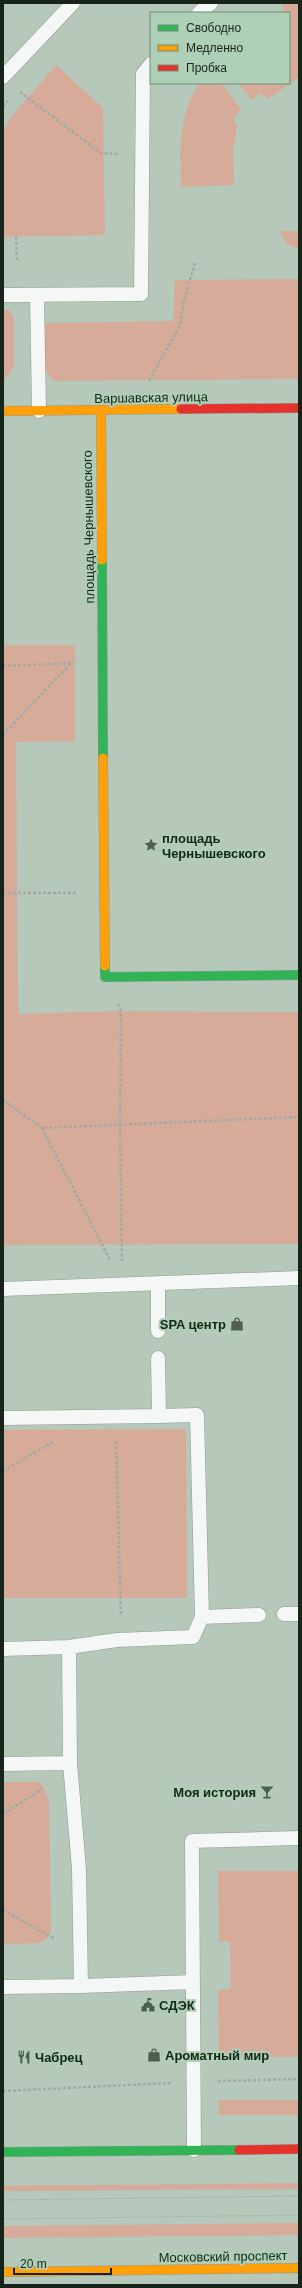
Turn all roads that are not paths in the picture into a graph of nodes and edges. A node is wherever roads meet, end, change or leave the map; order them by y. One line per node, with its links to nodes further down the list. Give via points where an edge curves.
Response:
1 (73, 3): 5 (lane)
2 (211, 3): 3 (lane)
3 (201, 12)
4 (150, 65): 7 (lane, via 143,74 141,294)
5 (3, 77)
6 (3, 295): 7 (lane)
7 (37, 295): 11 (lane)
8 (299, 408): 9 (street, Варшавская улица)
9 (101, 410): 11 (street, Варшавская улица); 12 (street, площадь Чернышевского, via 105,977)
10 (3, 411): 11 (street, Варшавская улица)
11 (39, 411)
12 (299, 975)
13 (299, 1278): 14 (lane)
14 (158, 1283): 15 (lane); 16 (lane)
15 (3, 1289)
16 (158, 1331)
17 (158, 1358): 18 (lane)
18 (159, 1416): 19 (lane); 23 (lane, via 197,1415)
19 (3, 1418)
20 (284, 1614): 21 (lane)
21 (299, 1614)
22 (259, 1615): 23 (lane)
23 (202, 1616): 24 (lane, via 193,1637 122,1640)
24 (69, 1647): 25 (lane); 26 (lane)
25 (3, 1649)
26 (70, 1762): 27 (lane); 30 (lane, via 79,1869)
27 (3, 1764)
28 (299, 1838): 29 (lane, via 192,1841)
29 (193, 1982): 30 (lane); 33 (lane)
30 (81, 1986): 31 (lane)
31 (3, 1987)
32 (299, 2149): 33 (street)
33 (194, 2150): 34 (street)
34 (3, 2152)
35 (299, 2268): 36 (street, Московский проспект)
36 (3, 2272)

